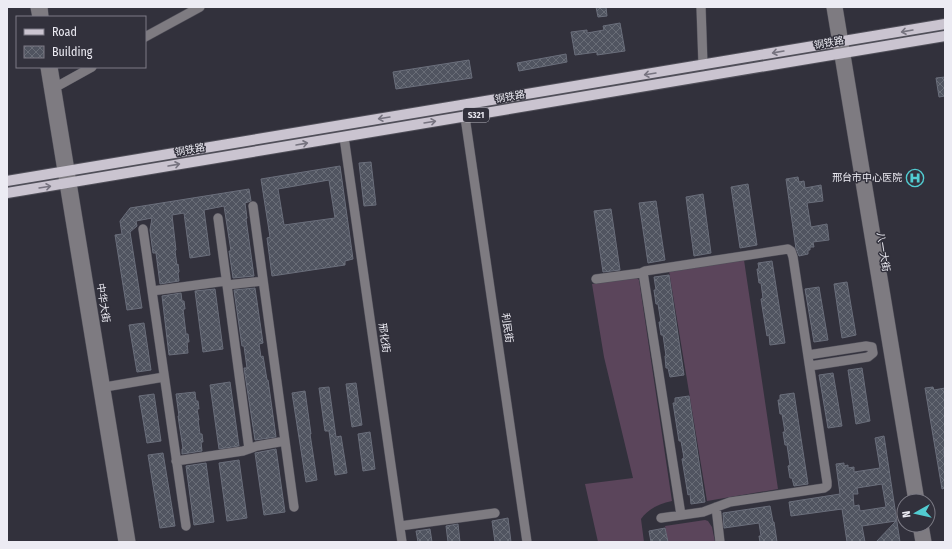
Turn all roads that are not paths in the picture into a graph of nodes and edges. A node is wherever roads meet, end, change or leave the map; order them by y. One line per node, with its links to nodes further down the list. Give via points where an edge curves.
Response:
1 (200, 7): 6 (street)
2 (701, 7): 10 (street)
3 (831, 7): 8 (street, 八一大街)
4 (838, 7): 8 (street, 八一大街)
5 (945, 24): 8 (main road, 钢铁路 / S321, one-way to 8)
6 (146, 36)
7 (945, 36): 9 (main road, 钢铁路 / S321)
8 (840, 42): 9 (street, 八一大街); 10 (main road, 钢铁路 / S321, one-way to 10)
9 (842, 53): 15 (main road, 钢铁路 / S321); 29 (street, 八一大街); 39 (street, 八一大街)
10 (703, 65): 17 (main road, 钢铁路 / S321, one-way to 17)
11 (45, 68): 17 (street, 中华大街)
12 (53, 68): 14 (street, 中华大街)
13 (90, 68): 14 (street)
14 (56, 87): 17 (street, 中华大街)
15 (465, 117): 16 (main road, 钢铁路 / S321, one-way to 15); 50 (street, 利民街)
16 (344, 137): 19 (main road, 钢铁路 / S321, one-way to 16); 46 (street, 邢化街)
17 (66, 171): 18 (main road, 钢铁路 / S321); 19 (street, 中华大街)
18 (7, 181)
19 (68, 183): 20 (main road, 钢铁路 / S321, one-way to 19); 34 (street, 中华大街); 47 (street, 中华大街)
20 (7, 193)
21 (253, 206): 26 (street)
22 (218, 218): 27 (street)
23 (143, 229): 28 (street)
24 (643, 272): 25 (street); 31 (street, via 788,249 793,257); 43 (street)
25 (596, 280)
26 (263, 281): 27 (street); 35 (street)
27 (226, 283): 28 (street); 36 (street)
28 (152, 291): 33 (street)
29 (888, 348): 30 (street); 38 (street, 八一大街)
30 (872, 350): 31 (street, via 872,347 866,346); 32 (street, via 873,353 868,357)
31 (808, 355): 32 (street)
32 (810, 366): 41 (street, via 826,486 730,502)
33 (164, 377): 34 (street); 37 (street)
34 (105, 387): 48 (street, 中华大街)
35 (285, 441): 36 (street); 40 (street)
36 (249, 449): 37 (street)
37 (176, 461): 45 (street)
38 (912, 493)
39 (919, 493)
40 (294, 507)
41 (716, 507): 43 (street); 51 (street)
42 (495, 513): 46 (street)
43 (681, 515): 44 (street)
44 (661, 518)
45 (186, 526)
46 (400, 526): 49 (street, 邢化街)
47 (123, 542)
48 (131, 542)
49 (402, 542)
50 (526, 542)
51 (720, 542)

